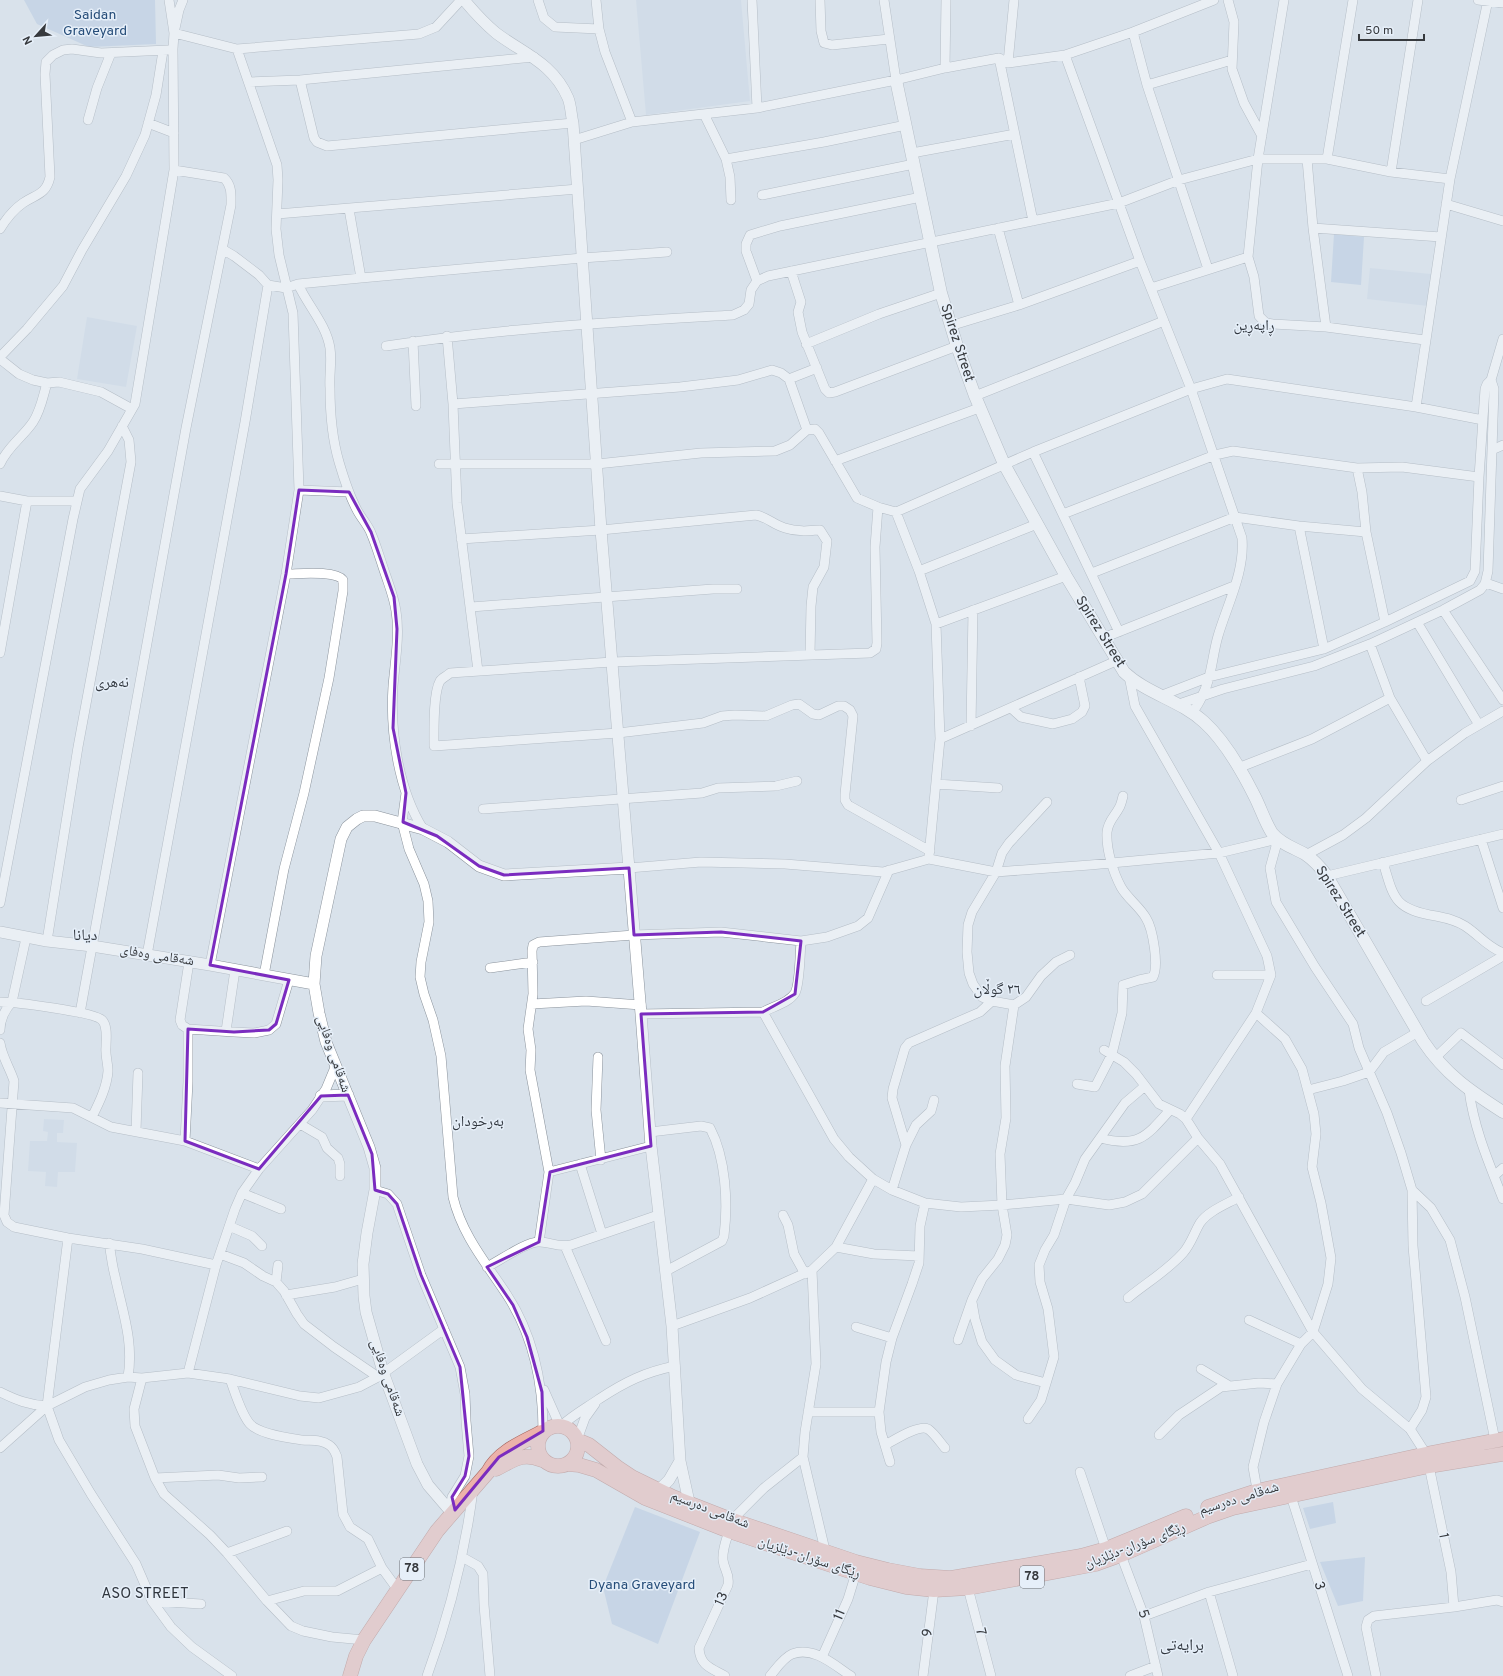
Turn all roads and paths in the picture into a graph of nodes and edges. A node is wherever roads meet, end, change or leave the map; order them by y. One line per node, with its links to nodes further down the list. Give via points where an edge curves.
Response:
1 (169, 0): 20 (street)
2 (183, 0): 20 (street)
3 (462, 0): 22 (street, via 436,27 419,34); 26 (street, via 497,34)
4 (538, 0): 18 (street, via 544,18 555,27)
5 (596, 0): 18 (street)
6 (752, 0): 35 (street)
7 (820, 0): 21 (street, via 820,31 824,43 832,45)
8 (884, 0): 21 (street)
9 (946, 0): 30 (street)
10 (1014, 0): 29 (street)
11 (1214, 0): 19 (street)
12 (1228, 0): 28 (street, via 1234,22)
13 (1284, 0): 44 (street)
14 (1353, 0): 50 (street)
15 (1418, 0): 52 (street)
16 (1485, 0): 17 (street); 53 (street)
17 (1503, 3)
18 (599, 29): 38 (street, via 605,52)
19 (1133, 32): 25 (street); 34 (street)
20 (174, 33): 22 (street); 23 (street)
21 (889, 39): 32 (street)
22 (237, 49): 33 (street)
23 (168, 50): 24 (street); 39 (street); 42 (street)
24 (111, 53): 37 (street); 67 (street, via 63,50 46,62 44,74 50,177 48,186 42,193 9,215)
25 (1065, 54): 29 (street); 59 (street)
26 (534, 57): 31 (street); 40 (street, via 557,78 568,99)
27 (999, 58): 29 (street); 30 (street); 43 (street)
28 (1232, 60): 34 (street); 44 (street, via 1232,69 1244,103)
29 (1008, 63)
30 (945, 68): 32 (street)
31 (300, 80): 33 (street); 40 (street, via 314,138 322,145)
32 (896, 80): 35 (street); 41 (main road, Spirez Street)
33 (249, 82): 62 (street, via 277,165)
34 (1146, 85): 54 (street)
35 (757, 108): 36 (street)
36 (704, 114): 38 (street); 47 (street)
37 (88, 120)
38 (632, 122): 45 (street)
39 (148, 123): 42 (street); 96 (street, via 126,176 63,286)
40 (573, 123): 45 (street)
41 (906, 125): 47 (street); 48 (main road, Spirez Street)
42 (174, 133): 51 (street)
43 (1015, 134): 48 (street); 63 (street)
44 (1262, 136): 46 (street)
45 (574, 140): 55 (street)
46 (1258, 158): 49 (street); 54 (street); 72 (street)
47 (726, 159): 58 (street)
48 (913, 159): 56 (street); 57 (main road, Spirez Street)
49 (1307, 159): 50 (street); 66 (street)
50 (1326, 159): 52 (street)
51 (174, 170): 70 (street, via 224,178 228,182 231,205); 108 (street, via 135,404)
52 (1391, 172): 53 (street)
53 (1450, 179): 60 (street)
54 (1179, 180): 59 (street); 75 (street)
55 (578, 189): 61 (street); 73 (street)
56 (762, 195)
57 (921, 197): 69 (main road, Spirez Street); 78 (street, via 780,226 750,235 746,251)
58 (731, 200)
59 (1119, 203): 63 (street); 74 (street)
60 (1446, 204): 64 (street); 68 (street)
61 (349, 209): 62 (street); 77 (street)
62 (277, 214): 81 (street, via 279,255)
63 (1033, 221): 65 (street)
64 (1503, 221)
65 (998, 228): 69 (street); 84 (street)
66 (1313, 228): 68 (street); 88 (street)
67 (0, 229)
68 (1441, 237): 91 (street)
69 (930, 242): 76 (street); 83 (main road, Spirez Street)
70 (222, 249): 80 (street, via 259,275); 210 (street, via 182,451)
71 (667, 252): 73 (street)
72 (1248, 257): 75 (street); 88 (street, via 1262,321)
73 (582, 258): 77 (street); 86 (street)
74 (1140, 261): 82 (street); 84 (street)
75 (1208, 269): 82 (street)
76 (791, 271): 78 (street); 93 (street, via 801,302 798,312)
77 (361, 278): 79 (street)
78 (757, 281): 86 (street, via 751,290 750,304 733,315)
79 (298, 284): 81 (street); 125 (street, via 326,334 330,348 334,444)
80 (268, 285): 81 (street); 211 (street, via 240,454)
81 (286, 288): 124 (street, via 293,313)
82 (1151, 288): 85 (street)
83 (942, 293): 87 (main road, Spirez Street); 93 (street, via 879,314)
84 (1020, 305): 87 (street)
85 (1164, 321): 101 (street); 103 (street)
86 (587, 324): 89 (street); 102 (street)
87 (950, 326): 95 (main road, Spirez Street)
88 (1326, 327): 91 (street)
89 (447, 336): 92 (street); 104 (street)
90 (1503, 339): 99 (street)
91 (1425, 340): 106 (street)
92 (413, 341): 94 (street); 105 (street)
93 (806, 344): 97 (street)
94 (386, 346)
95 (957, 346): 97 (street, via 829,393); 103 (main road, Spirez Street)
96 (0, 358): 100 (street, via 19,374)
97 (817, 368): 98 (street)
98 (789, 379): 102 (street, via 772,370 738,380); 111 (street)
99 (1491, 380): 109 (street, via 1485,389); 113 (street, via 1494,389)
100 (47, 383): 108 (street, via 59,382 101,392); 117 (street, via 40,409 33,422 5,453)
101 (1191, 389): 106 (street, via 1227,379); 114 (street); 115 (street)
102 (592, 393): 104 (street); 119 (street)
103 (974, 396): 107 (main road, Spirez Street)
104 (453, 404): 121 (street)
105 (416, 406)
106 (1416, 407): 109 (street)
107 (979, 408): 116 (street); 120 (main road, Spirez Street)
108 (132, 409): 110 (street)
109 (1483, 420): 123 (street)
110 (122, 426): 128 (street, via 108,451 80,489); 209 (street, via 129,440 131,462 78,747)
111 (806, 430): 116 (street, via 815,429 819,433); 119 (street, via 790,445 775,452 701,454)
112 (1503, 445): 113 (street)
113 (1492, 450): 142 (street)
114 (1033, 452): 120 (street); 131 (street)
115 (1214, 455): 122 (street, via 1242,452); 131 (street); 132 (street)
116 (835, 461): 129 (street, via 857,498)
117 (0, 464)
118 (439, 464): 121 (street)
119 (597, 464): 121 (street); 135 (street)
120 (1004, 464): 130 (street); 133 (main road, Spirez Street)
121 (456, 465): 137 (street)
122 (1357, 468): 123 (street, via 1402,467); 136 (street)
123 (1479, 478): 150 (street, via 1473,576 1464,584)
124 (299, 490): 125 (street); 140 (street)
125 (349, 492): 183 (street, via 371,532 394,597 397,629 393,728)
126 (0, 496): 127 (street)
127 (27, 501): 128 (street); 157 (street)
128 (77, 501): 203 (street)
129 (878, 507): 130 (street); 158 (street, via 876,649 870,653)
130 (896, 512): 138 (street)
131 (1063, 514): 139 (street)
132 (1235, 517): 134 (street); 139 (street); 143 (street, via 1242,545)
133 (1037, 524): 138 (street); 141 (main road, Spirez Street)
134 (1299, 526): 136 (street); 156 (street)
135 (601, 530): 137 (street); 146 (street); 158 (street, via 756,515 764,516 784,528 801,531 820,530 826,541 826,554 824,567 813,587)
136 (1366, 532): 150 (street)
137 (461, 539): 147 (street)
138 (919, 571): 152 (street)
139 (1092, 573): 153 (street)
140 (286, 574): 216 (street); 219 (street, via 340,576 343,580 343,591 329,678 304,793 284,869)
141 (1066, 576): 148 (street); 154 (main road, Spirez Street)
142 (1486, 582): 145 (street); 149 (street, via 1480,590)
143 (1234, 586): 153 (street); 164 (street, via 1218,636)
144 (737, 589): 146 (street)
145 (1503, 589)
146 (607, 597): 147 (street); 160 (street)
147 (471, 607): 161 (street)
148 (973, 610): 152 (street); 174 (street)
149 (1443, 610): 151 (street); 168 (street)
150 (1385, 622): 156 (street)
151 (1417, 622): 155 (street); 173 (street)
152 (936, 624): 176 (street)
153 (1119, 632): 154 (street)
154 (1103, 638): 159 (main road, Spirez Street)
155 (1370, 644): 166 (street, via 1314,666); 167 (street)
156 (1324, 649): 164 (street)
157 (0, 653)
158 (810, 654): 160 (street)
159 (1116, 661): 162 (main road, Spirez Street); 163 (street)
160 (612, 662): 161 (street); 175 (street)
161 (478, 671): 175 (street, via 450,673 440,681 433,722 434,746)
162 (1129, 676): 165 (main road, Spirez Street); 194 (street, via 1135,706)
163 (1079, 677): 170 (street); 170 (street, via 1085,706 1082,712 1072,719 1052,724 1021,717)
164 (1209, 677): 165 (street); 166 (street)
165 (1160, 696): 169 (main road, Spirez Street)
166 (1203, 696): 169 (street); 171 (street)
167 (1390, 698): 177 (street); 178 (street, via 1312,739)
168 (1503, 700)
169 (1179, 704): 171 (main road, Spirez Street)
170 (1011, 708): 174 (street)
171 (1193, 712): 178 (main road, Spirez Street, via 1217,737)
172 (1503, 712): 173 (street)
173 (1479, 725): 177 (street)
174 (971, 726): 176 (street)
175 (618, 733): 185 (street); 195 (street, via 703,723 722,716 766,716 799,704 813,714 819,715 838,706 844,706 853,716 845,794 848,806)
176 (940, 739): 180 (street)
177 (1427, 761): 196 (street, via 1366,818 1343,835)
178 (1238, 768): 192 (main road, Spirez Street, via 1270,830)
179 (797, 781): 185 (street, via 776,786 718,788 702,793)
180 (936, 784): 182 (street); 195 (street)
181 (1503, 786): 186 (street)
182 (998, 788)
183 (406, 793): 189 (street); 190 (street)
184 (1124, 796): 197 (street, via 1109,822 1107,831)
185 (623, 799): 188 (street); 199 (street)
186 (1461, 800)
187 (1047, 802): 201 (street, via 1009,843 1002,853)
188 (483, 809)
189 (402, 822): 190 (street, شەقامی وەفایی); 223 (street, شەقامی وەفایی, via 362,816 351,822 343,833 316,956); 299 (street, via 408,849 424,884 428,901 429,922 420,977 441,1056 453,1198 463,1227)
190 (423, 829): 199 (street, شەقامی وەفایی, via 448,842 479,866 504,875)
191 (1503, 834): 193 (street)
192 (1278, 839): 194 (street); 196 (main road, Spirez Street); 244 (street, via 1270,868 1276,902 1353,1024)
193 (1480, 839): 198 (street); 204 (street)
194 (1219, 853): 197 (street); 221 (street, via 1267,956)
195 (929, 855): 200 (street); 201 (street)
196 (1306, 855): 202 (main road, Spirez Street)
197 (1112, 862): 201 (street); 239 (street, via 1122,889 1147,919 1153,940 1156,972 1153,977 1123,985 1122,1013)
198 (1383, 862): 202 (street); 212 (street, via 1392,894 1399,903 1422,914 1451,919 1465,926)
199 (629, 868): 200 (street, via 701,862 785,864 883,872); 206 (street)
200 (889, 870): 208 (street, via 868,918 858,926 827,937)
201 (996, 872): 224 (street, via 972,912 968,925 967,952 972,984 982,996)
202 (1327, 876): 237 (main road, Spirez Street)
203 (0, 903)
204 (1503, 908)
205 (0, 932): 207 (street, شەقامی وەفای)
206 (634, 935): 208 (street, via 721,932); 215 (street, via 539,942 532,948); 230 (street)
207 (26, 938): 209 (street, شەقامی وەفای); 227 (street)
208 (801, 941): 231 (street, via 795,994)
209 (47, 942): 210 (street, شەقامی وەفای)
210 (92, 946): 211 (street, شەقامی وەفای); 233 (street)
211 (147, 954): 214 (street, شەقامی وەفای)
212 (1503, 954): 225 (street)
213 (1070, 955): 229 (street, via 1056,962 1026,997)
214 (189, 962): 216 (street, شەقامی وەفای); 234 (street, via 180,1020)
215 (533, 962): 217 (street); 228 (street)
216 (210, 965): 218 (street, شەقامی وەفای)
217 (490, 968)
218 (235, 970): 219 (street, شەقامی وەفای); 236 (street)
219 (264, 975): 222 (street, شەقامی وەفای)
220 (1217, 975): 221 (street)
221 (1271, 975): 232 (street)
222 (289, 980): 223 (street, شەقامی وەفای); 236 (street, via 276,1024 269,1030 254,1033)
223 (314, 984): 242 (street, شەقامی وەفایی, via 322,1028)
224 (992, 1001): 229 (street); 265 (street, via 980,1012 909,1043 905,1048 892,1098)
225 (1426, 1001)
226 (0, 1002): 227 (street)
227 (12, 1002): 233 (street); 235 (street, via 0,1024)
228 (532, 1004): 230 (street, via 586,1001); 271 (street, via 528,1029 531,1050 530,1077)
229 (1014, 1005): 283 (street, via 1005,1066 1006,1118 1000,1154)
230 (641, 1010): 231 (street); 261 (street)
231 (763, 1012): 274 (street, via 834,1139)
232 (1256, 1012): 248 (street, via 1285,1039 1302,1069); 258 (street)
233 (80, 1013): 257 (street, via 93,1015 102,1019 105,1024 108,1071 100,1101)
234 (188, 1029): 236 (street); 264 (street)
235 (0, 1030)
236 (226, 1032)
237 (1418, 1032): 241 (main road, Spirez Street); 244 (street, via 1384,1052)
238 (0, 1043): 254 (street, via 1,1052 14,1081)
239 (1108, 1052): 246 (street, via 1095,1087); 247 (street, via 1124,1062)
240 (598, 1057): 267 (street, via 596,1110)
241 (1435, 1058): 243 (street, via 1461,1033); 249 (main road, Spirez Street)
242 (336, 1065): 250 (street, شەقامی وەفایی); 251 (street)
243 (1503, 1065)
244 (1369, 1072): 248 (street); 277 (street, via 1387,1113)
245 (138, 1073): 260 (street)
246 (1077, 1084)
247 (1145, 1086): 255 (street, via 1159,1104); 262 (street, via 1125,1103)
248 (1308, 1090): 311 (street, via 1316,1134 1312,1167 1331,1258 1328,1284)
249 (1469, 1090): 256 (main road, Spirez Street); 273 (street, via 1476,1131)
250 (348, 1095): 251 (street); 275 (street, شەقامی وەفایی, via 372,1154 376,1175)
251 (322, 1096): 259 (street)
252 (934, 1100): 265 (street, via 931,1111 916,1125)
253 (0, 1103): 254 (street)
254 (12, 1104): 257 (street, via 73,1108); 289 (street, via 4,1215 7,1222 14,1227)
255 (1170, 1110): 258 (street); 262 (street, via 1152,1130 1135,1141 1125,1143)
256 (1503, 1112)
257 (92, 1117): 260 (street, via 111,1127)
258 (1186, 1119): 263 (street)
259 (300, 1124): 270 (street); 272 (street, via 322,1137 327,1148 338,1158)
260 (136, 1131): 264 (street)
261 (650, 1132): 266 (street); 300 (street, via 701,1126 710,1128 715,1137 724,1177 722,1241)
262 (1100, 1138): 280 (street, via 1085,1159)
263 (1198, 1138): 279 (street, via 1220,1164); 280 (street, via 1142,1194 1125,1202 1109,1205)
264 (185, 1141): 270 (street)
265 (906, 1145): 276 (street)
266 (651, 1146): 267 (street); 285 (street)
267 (601, 1160): 268 (street)
268 (580, 1164): 271 (street); 288 (street)
269 (1503, 1168): 273 (street)
270 (259, 1169): 278 (street)
271 (550, 1172): 290 (street)
272 (340, 1176)
273 (1494, 1176): 281 (street)
274 (873, 1179): 276 (street); 294 (street)
275 (375, 1190): 302 (street, شەقامی وەفایی, via 364,1249); 310 (street, via 388,1194 397,1204 421,1275)
276 (892, 1190): 282 (street)
277 (1412, 1190): 334 (street, via 1413,1246 1426,1397 1422,1410); 337 (street, via 1432,1208 1450,1240)
278 (242, 1193): 284 (street); 287 (street)
279 (1239, 1197): 305 (street, via 1201,1222 1183,1254); 311 (street)
280 (1066, 1199): 283 (street); 324 (street, via 1054,1235 1039,1265 1054,1357)
281 (1503, 1199)
282 (925, 1204): 283 (street, via 961,1207); 296 (street, via 920,1226)
283 (1002, 1205): 306 (street, via 1007,1235 1004,1246 998,1259 982,1279)
284 (281, 1209)
285 (658, 1215): 288 (street); 300 (street)
286 (783, 1215): 301 (street, via 788,1225 794,1254)
287 (229, 1226): 292 (street, via 252,1236); 295 (street)
288 (602, 1234): 293 (street)
289 (68, 1238): 291 (street); 329 (street)
290 (539, 1242): 293 (street); 299 (street, via 530,1244)
291 (109, 1243): 297 (street); 320 (street, via 129,1335)
292 (262, 1246)
293 (565, 1246): 314 (street)
294 (836, 1247): 296 (street, via 874,1254); 301 (street)
295 (220, 1254): 297 (street); 303 (street, via 244,1263)
296 (919, 1256): 312 (street, via 919,1263)
297 (216, 1265): 318 (street)
298 (278, 1265): 303 (street)
299 (487, 1267): 323 (street, via 518,1315)
300 (666, 1271): 308 (street)
301 (809, 1272): 308 (street, via 750,1298); 330 (street, via 816,1364)
302 (363, 1279): 304 (street, via 335,1288); 319 (street, شەقامی وەفایی, via 366,1312)
303 (276, 1282): 304 (street)
304 (286, 1295): 319 (street, via 304,1324 334,1347)
305 (1128, 1298)
306 (972, 1300): 313 (street); 324 (street, via 982,1342 995,1360 1016,1375)
307 (1249, 1320): 315 (street)
308 (672, 1326): 316 (street)
309 (856, 1328): 312 (street)
310 (444, 1330): 319 (street); 358 (street, via 464,1380 469,1456 465,1476 452,1497)
311 (1313, 1332): 315 (street); 334 (street, via 1362,1389)
312 (892, 1338): 331 (street)
313 (958, 1340)
314 (606, 1341)
315 (1301, 1344): 325 (street)
316 (675, 1366): 328 (street, via 631,1379); 346 (street)
317 (1201, 1369): 326 (street)
318 (188, 1373): 321 (street); 322 (street)
319 (381, 1374): 322 (street, via 359,1388 319,1398 300,1396); 358 (street, شەقامی وەفایی, via 420,1470 432,1490)
320 (128, 1377): 321 (street); 329 (street, via 85,1387)
321 (142, 1378): 352 (street, via 134,1409 135,1426)
322 (230, 1379): 367 (street, via 245,1416 256,1429 282,1436 320,1441 329,1444 335,1450 343,1514 350,1527 368,1539)
323 (540, 1382): 333 (street); 335 (street)
324 (1046, 1383): 332 (street, via 1041,1400)
325 (1277, 1384): 326 (street); 356 (street, via 1253,1466)
326 (1228, 1385): 336 (street, via 1179,1415)
327 (0, 1392): 329 (street, via 19,1402)
328 (599, 1399): 333 (street); 338 (street, via 585,1418)
329 (47, 1406): 340 (street); 374 (street, via 59,1440 136,1564)
330 (808, 1412): 331 (street); 343 (street)
331 (879, 1412): 339 (street)
332 (1028, 1418)
333 (561, 1426): 335 (main road, via 549,1427); 338 (main road, via 571,1431)
334 (1410, 1429): 345 (street)
335 (543, 1432): 344 (main road, via 537,1446); 349 (main road, via 503,1454 495,1460)
336 (1159, 1435)
337 (1499, 1439): 345 (main road, شەقامی دەرسیم / 78)
338 (577, 1440): 348 (main road, via 576,1454); 354 (main road, شەقامی دەرسیم / 78, via 590,1445 617,1468)
339 (885, 1445): 341 (street, via 918,1428 924,1428); 347 (street)
340 (0, 1448)
341 (945, 1448)
342 (1503, 1454): 345 (main road, ڕێگای سۆران-دێلزیان / 78)
343 (803, 1457): 359 (street, via 764,1488); 362 (street)
344 (542, 1460): 348 (main road, via 552,1466); 349 (main road, via 531,1456 520,1457)
345 (1428, 1460): 355 (main road, ڕێگای سۆران-دێلزیان / 78); 356 (main road, شەقامی دەرسیم / 78); 378 (street, 1, via 1451,1572)
346 (680, 1461): 354 (street, via 669,1480); 357 (street)
347 (890, 1462)
348 (567, 1464): 359 (main road, ڕێگای سۆران-دێلزیان / 78, via 596,1470 672,1510)
349 (488, 1472): 353 (main road, 78)
350 (1080, 1472): 361 (street)
351 (262, 1477): 352 (street, via 239,1478 218,1475)
352 (155, 1478): 363 (street, via 164,1494 194,1519)
353 (473, 1489): 358 (main road, 78); 365 (street)
354 (659, 1490): 357 (main road, شەقامی دەرسیم / 78)
355 (1290, 1496): 356 (main road, ڕێگای سۆران-دێلزیان / 78); 366 (street, 3)
356 (1259, 1497): 361 (main road, شەقامی دەرسیم / 78, via 1214,1504); 364 (main road, ڕێگای سۆران-دێلزیان / 78)
357 (689, 1502): 359 (main road, شەقامی دەرسیم / 78)
358 (453, 1512): 371 (main road, 78)
359 (730, 1525): 362 (main road, شەقامی دەرسیم / 78); 368 (main road, ڕێگای سۆران-دێلزیان / 78); 388 (street, 13, via 723,1549 723,1562 729,1577 728,1585 699,1648 703,1664)
360 (286, 1531): 363 (street)
361 (1106, 1549): 369 (main road, شەقامی دەرسیم / 78)
362 (825, 1550): 369 (main road, شەقامی دەرسیم / 78, via 872,1566 920,1576)
363 (227, 1553): 375 (street)
364 (1121, 1555): 369 (main road, ڕێگای سۆران-دێلزیان / 78, via 1083,1567); 379 (street, 5)
365 (462, 1557): 386 (street); 387 (street, via 478,1566 483,1574)
366 (1312, 1564): 373 (street); 395 (street, 3)
367 (382, 1568): 371 (street); 375 (street, via 337,1591 304,1591)
368 (856, 1573): 372 (main road, ڕێگای سۆران-دێلزیان / 78, via 906,1586); 381 (street, 11, via 848,1599)
369 (1003, 1576): 370 (main road, ڕێگای سۆران-دێلزیان / 78)
370 (968, 1588): 372 (main road, ڕێگای سۆران-دێلزیان / 78); 391 (street, 7)
371 (398, 1590): 380 (main road, 78)
372 (934, 1590): 383 (street, 9)
373 (1208, 1592): 379 (street); 394 (street)
374 (152, 1600): 377 (street); 384 (street, via 171,1626 192,1647)
375 (266, 1601): 380 (street, via 291,1626 318,1634)
376 (1503, 1602): 378 (street, via 1497,1600)
377 (201, 1604)
378 (1454, 1607): 396 (street, via 1374,1616 1368,1620 1366,1627)
379 (1144, 1616): 382 (street, 5)
380 (364, 1640): 385 (main road, 78)
381 (822, 1657): 389 (street, via 805,1651 791,1654); 390 (street)
382 (1156, 1666): 392 (street); 393 (street, 5)
383 (922, 1675)
384 (232, 1676)
385 (350, 1676)
386 (427, 1676)
387 (490, 1676)
388 (725, 1676)
389 (770, 1676)
390 (851, 1676)
391 (991, 1676)
392 (1130, 1676)
393 (1158, 1676)
394 (1233, 1676)
395 (1348, 1676)
396 (1376, 1676)

